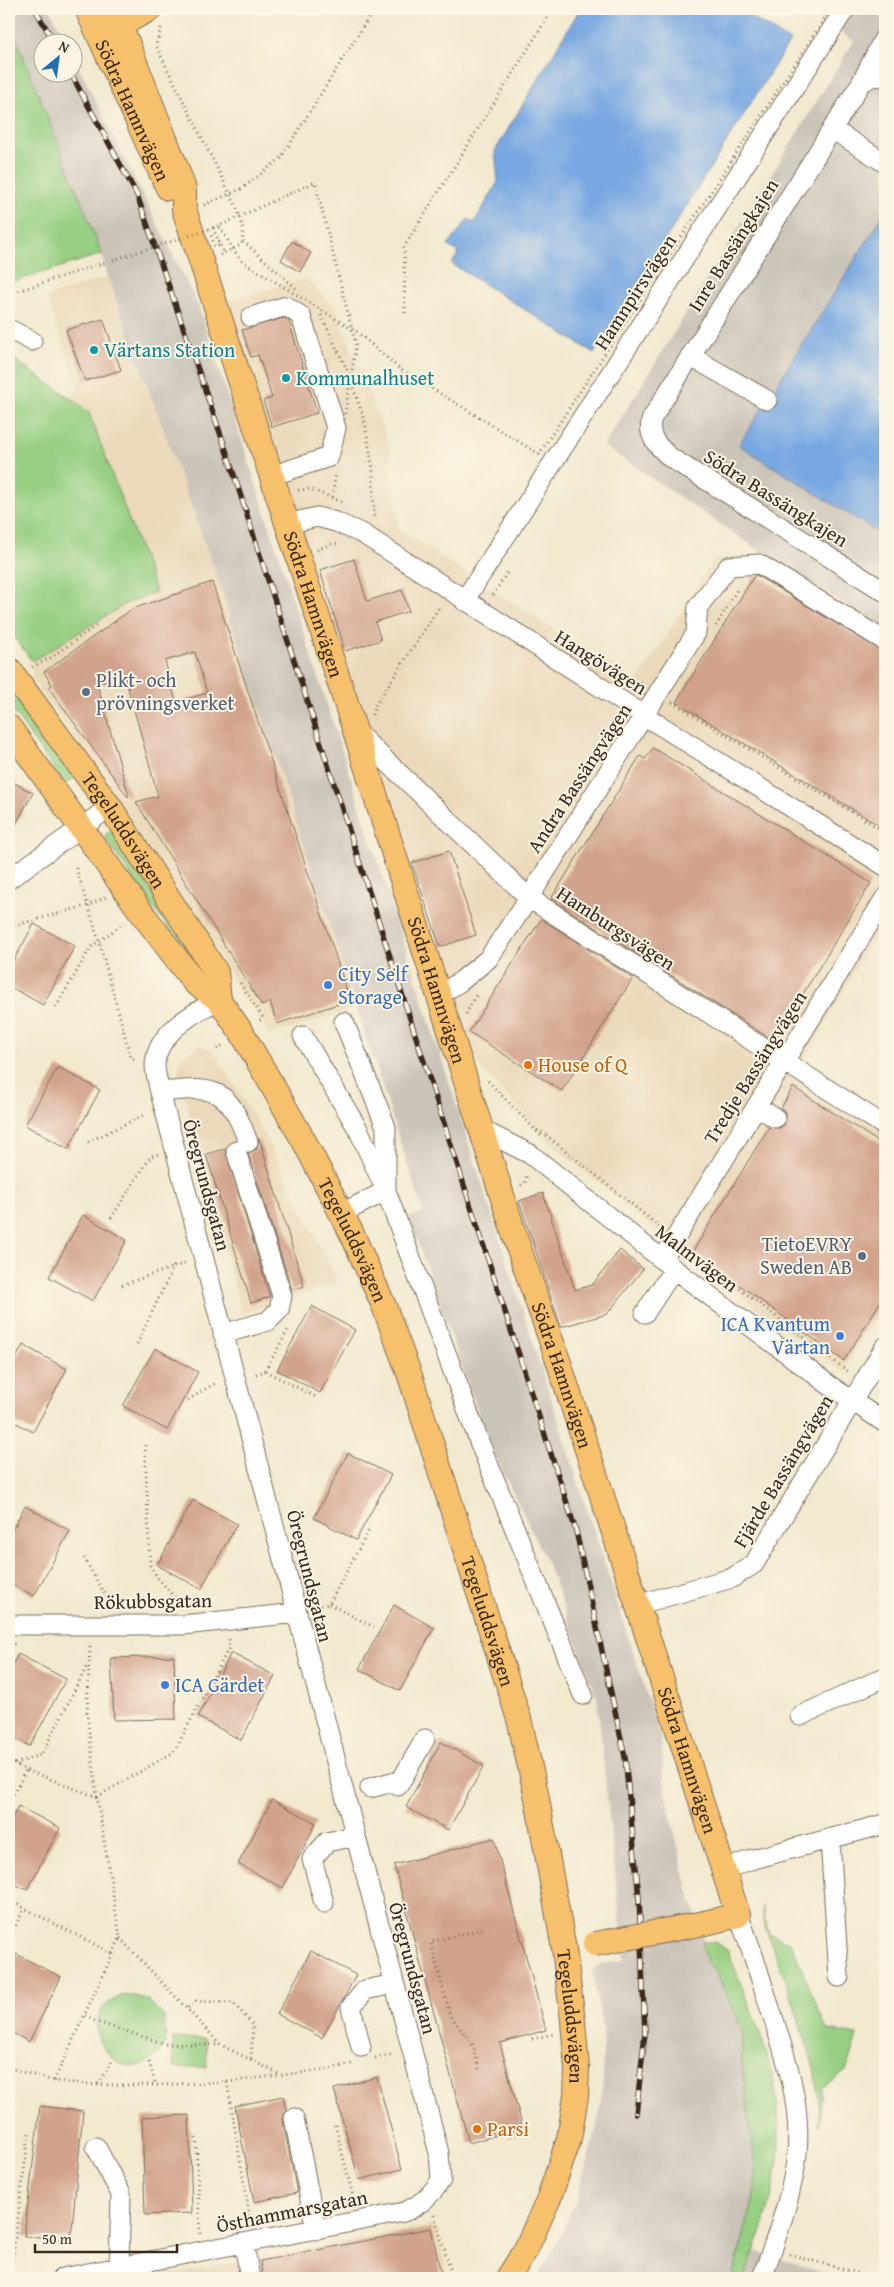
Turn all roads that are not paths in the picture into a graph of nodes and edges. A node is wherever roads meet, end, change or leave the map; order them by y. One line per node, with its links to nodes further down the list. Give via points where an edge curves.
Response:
1 (150, 9): 3 (main road)
2 (845, 9): 18 (street, Hamnpirsvägen)
3 (104, 15): 15 (main road, Södra Hamnvägen, via 193,208)
4 (885, 36): 6 (street, Inre Bassängkajen)
5 (885, 76): 6 (street, via 871,77)
6 (861, 83): 7 (street, Inre Bassängkajen)
7 (832, 129): 8 (street); 12 (street, Inre Bassängkajen)
8 (885, 163)
9 (251, 317): 15 (street, via 286,306 301,316 336,428 329,457)
10 (9, 329): 11 (street)
11 (32, 340)
12 (690, 356): 13 (street); 14 (street, Inre Bassängkajen, via 652,418)
13 (767, 400)
14 (650, 434): 17 (street, Södra Bassängkajen, via 671,458)
15 (272, 476): 16 (main road, Södra Hamnvägen)
16 (287, 524): 18 (street, Hangövägen, via 317,517 336,522 363,534); 22 (main road, Södra Hamnvägen)
17 (885, 592)
18 (456, 596): 21 (street, Hangövägen)
19 (885, 641): 21 (street, Andra Bassängvägen, via 759,564 729,566 698,607 696,633)
20 (19, 669): 24 (main road, Tegeluddsvägen)
21 (645, 716): 26 (street, Hangövägen); 28 (street, Andra Bassängvägen)
22 (362, 723): 28 (street, Hamburgsvägen); 30 (main road, Södra Hamnvägen)
23 (9, 727): 25 (main road, Tegeluddsvägen)
24 (110, 807): 25 (street); 31 (main road, Tegeluddsvägen, via 216,972)
25 (81, 827): 27 (street); 31 (main road, Tegeluddsvägen, via 194,982)
26 (885, 866)
27 (9, 879)
28 (529, 898): 30 (street, Andra Bassängvägen, via 488,959); 34 (street, Hamburgsvägen)
29 (885, 898): 34 (street, Tredje Bassängvägen)
30 (438, 996): 39 (main road, Södra Hamnvägen)
31 (219, 1000): 35 (street, Öregrundsgatan, via 168,1036 157,1053 155,1066); 41 (main road, Tegeluddsvägen, via 242,1033)
32 (344, 1022): 40 (street, via 386,1127)
33 (303, 1036): 40 (street, via 359,1131)
34 (785, 1062): 36 (street, Tredje Bassängvägen); 38 (street, Hamburgsvägen)
35 (160, 1092): 44 (street, Öregrundsgatan); 44 (street, via 197,1088 218,1093 234,1108 282,1296 279,1310 268,1321)
36 (757, 1106): 37 (street); 42 (street, Tredje Bassängvägen, via 675,1239)
37 (775, 1118)
38 (885, 1126)
39 (482, 1130): 42 (street, Malmvägen, via 530,1154); 48 (main road, Södra Hamnvägen)
40 (386, 1191): 41 (street); 52 (street, via 480,1444)
41 (342, 1213): 62 (main road, Tegeluddsvägen, via 384,1306 410,1376 519,1719)
42 (668, 1264): 43 (street, Tredje Bassängvägen); 46 (street, Malmvägen)
43 (645, 1312)
44 (223, 1334): 49 (street, Öregrundsgatan)
45 (885, 1347): 46 (street, Fjärde Bassängvägen)
46 (852, 1401): 47 (street, Malmvägen); 48 (street, Fjärde Bassängvägen, via 754,1564 732,1578)
47 (885, 1423)
48 (637, 1605): 59 (main road, Södra Hamnvägen)
49 (297, 1613): 50 (street, Rökubbsgatan, via 183,1625); 57 (street, Öregrundsgatan)
50 (9, 1625)
51 (885, 1677): 53 (street)
52 (583, 1695)
53 (800, 1716)
54 (425, 1739): 55 (street, via 398,1786 392,1782)
55 (370, 1788)
56 (885, 1824): 58 (street)
57 (355, 1836): 60 (street, via 327,1842 312,1859); 64 (street, Öregrundsgatan)
58 (830, 1839): 59 (street); 63 (street)
59 (723, 1870): 61 (main road, Södra Hamnvägen)
60 (324, 1903)
61 (738, 1916): 62 (main road, bridge); 75 (street, Södra Hamnvägen, via 781,2041 794,2091 796,2115 797,2153 791,2188)
62 (564, 1949): 74 (main road, Tegeluddsvägen, via 577,2068 572,2122 549,2198 526,2249)
63 (838, 1977)
64 (394, 1984): 65 (street, via 365,1990 351,2007); 68 (street, Öregrundsgatan, via 440,2159 441,2180)
65 (362, 2056)
66 (294, 2118): 69 (street)
67 (96, 2147): 71 (street, via 121,2194)
68 (431, 2194): 69 (street, Östhammarsgatan, via 404,2212)
69 (316, 2230): 70 (street, Östhammarsgatan)
70 (249, 2243): 71 (street, Östhammarsgatan); 73 (street)
71 (119, 2267): 72 (street, Östhammarsgatan)
72 (62, 2278)
73 (250, 2278)
74 (508, 2278)
75 (762, 2278)

